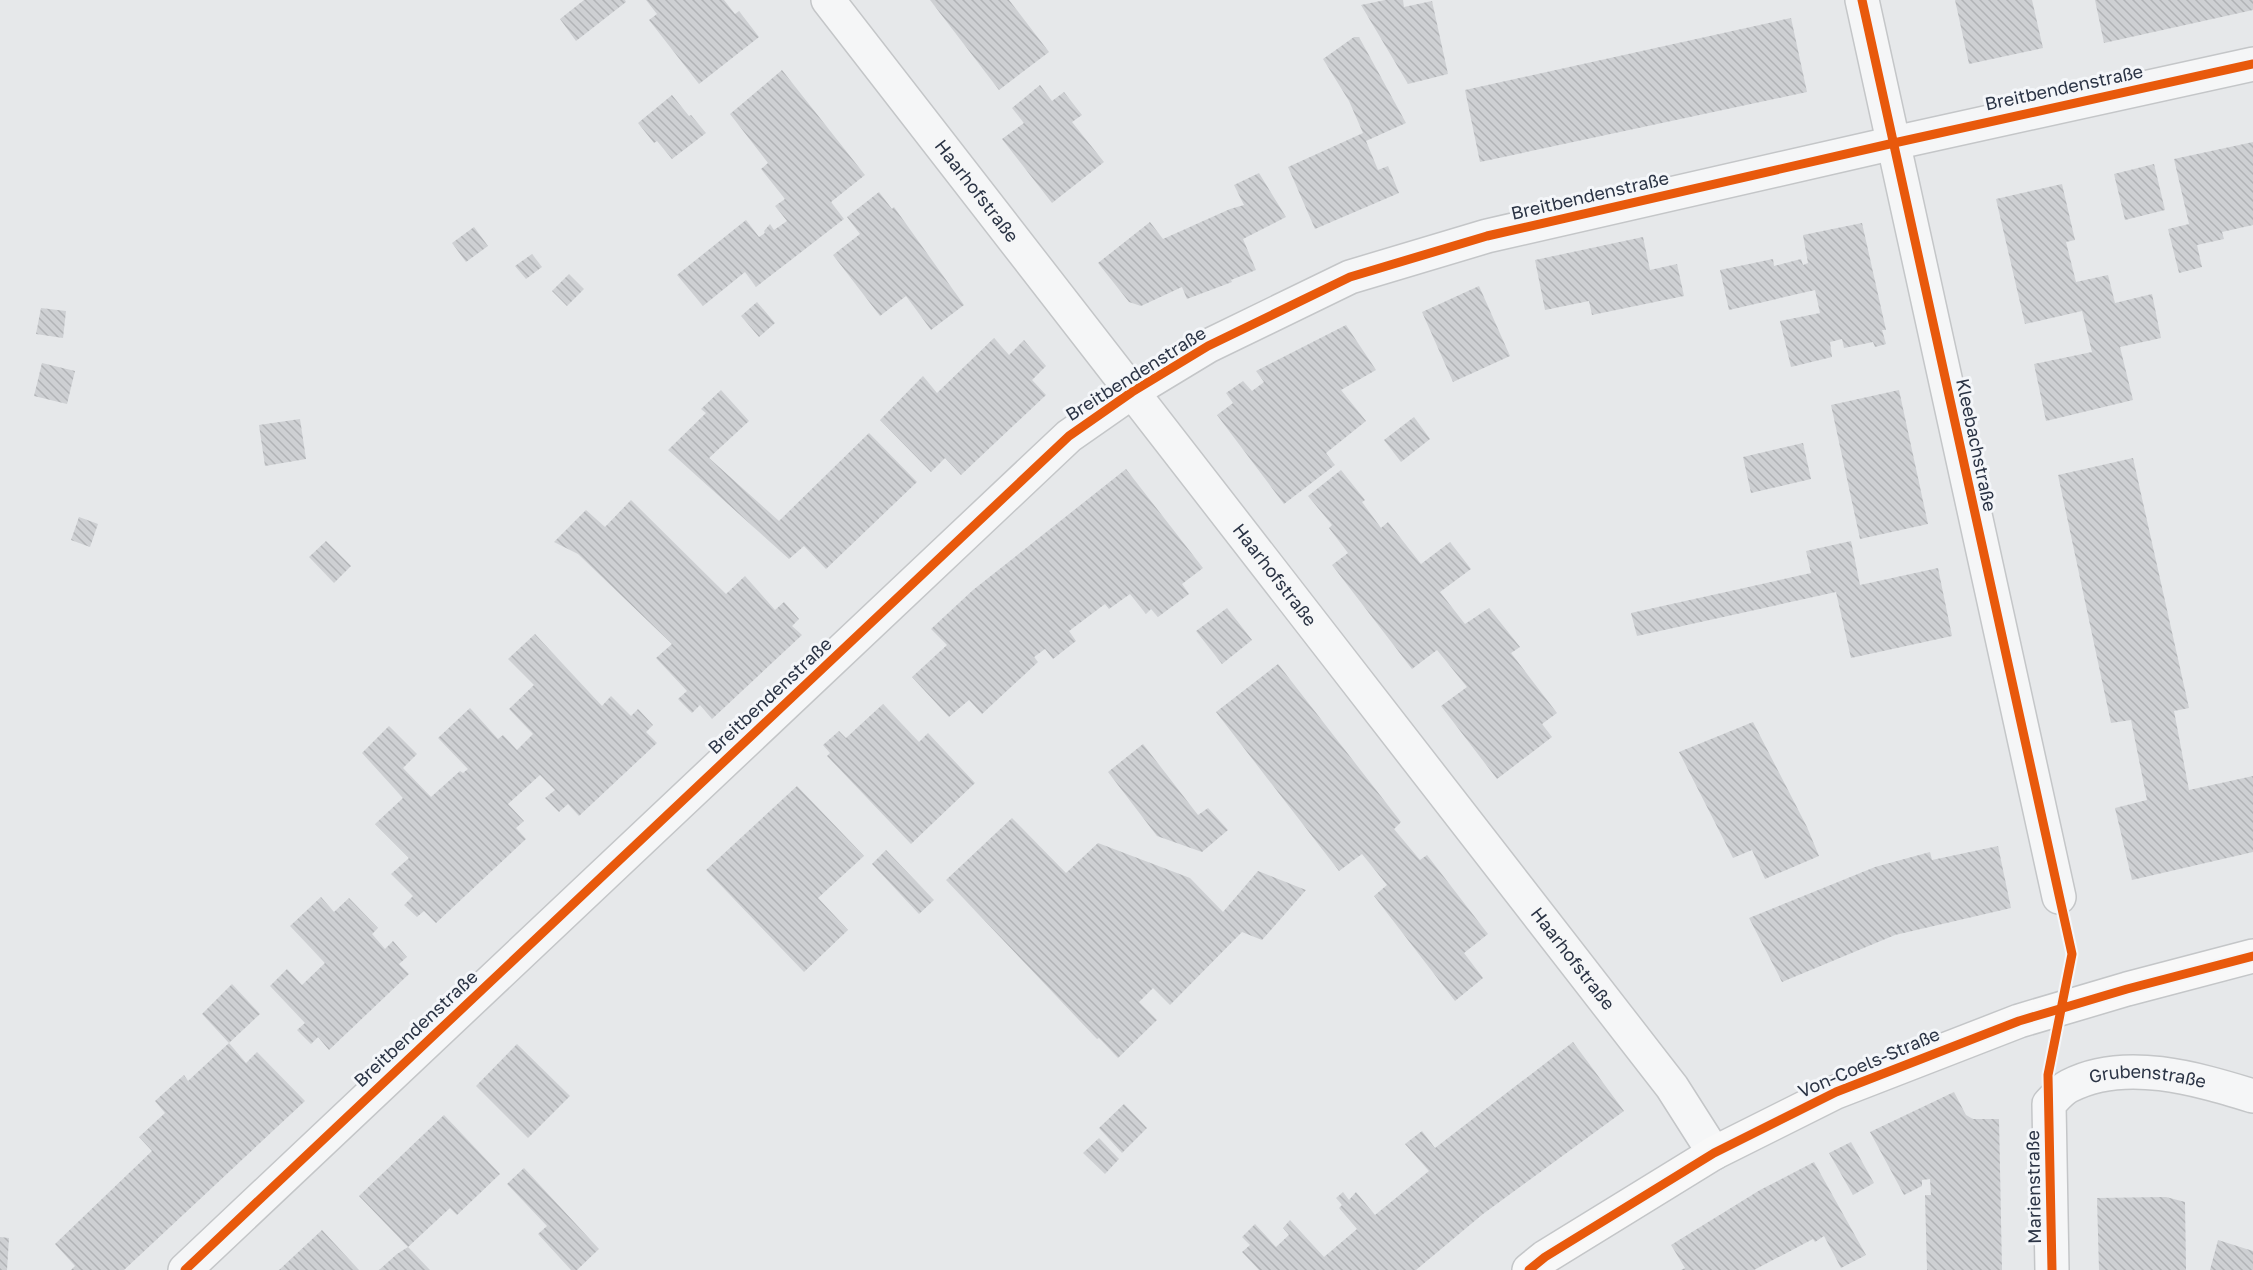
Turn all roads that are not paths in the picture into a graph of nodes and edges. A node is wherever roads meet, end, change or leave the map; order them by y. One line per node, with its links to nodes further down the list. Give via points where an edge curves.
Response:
1 (828, 0): 5 (street, Haarhofstraße)
2 (1862, 0): 4 (street, Kleebachstraße)
3 (2253, 64): 4 (street, Breitbendenstraße)
4 (1894, 143): 5 (street, Breitbendenstraße, via 1488,236 1350,277 1208,346); 6 (street, Kleebachstraße)
5 (1132, 392): 10 (street, Haarhofstraße, via 1672,1087); 11 (street, Breitbendenstraße, via 1069,436)
6 (2059, 897)
7 (2253, 956): 10 (main road, Von-Coels-Straße, via 2019,1021 1836,1092)
8 (2253, 1096): 9 (street, Grubenstraße, via 2193,1078 2147,1072 2096,1076 2067,1087)
9 (2049, 1104): 13 (street, Marienstraße)
10 (1714, 1153): 12 (main road, Von-Coels-Straße)
11 (185, 1270)
12 (1529, 1270)
13 (2052, 1270)

